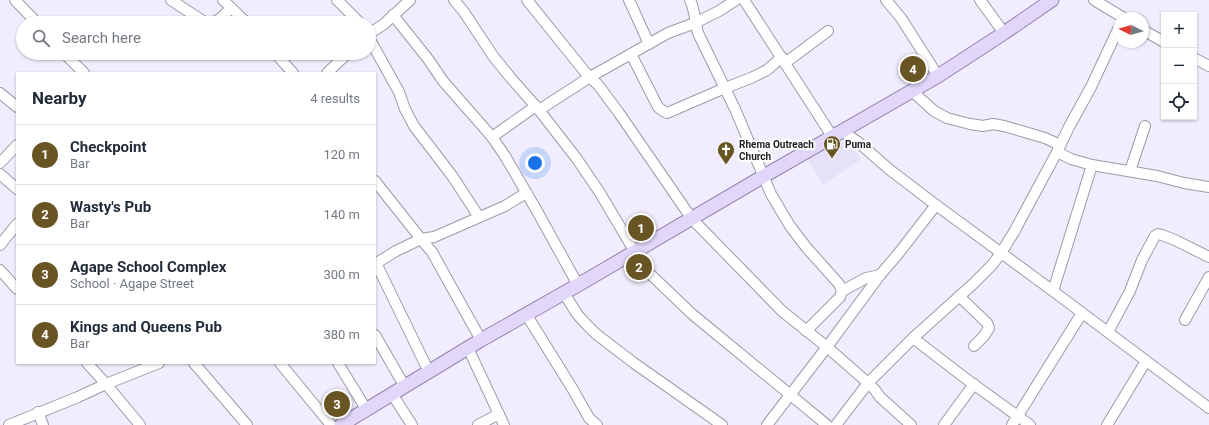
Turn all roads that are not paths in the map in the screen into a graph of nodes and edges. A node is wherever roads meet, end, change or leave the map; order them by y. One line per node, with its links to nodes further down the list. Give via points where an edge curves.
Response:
1 (15, 0): 19 (street)
2 (171, 0): 20 (street)
3 (223, 0): 16 (street)
4 (337, 0): 23 (street)
5 (410, 0): 18 (street)
6 (454, 0): 49 (street, via 494,56)
7 (527, 0): 44 (street)
8 (628, 0): 31 (street)
9 (690, 0): 24 (street)
10 (736, 0): 24 (street)
11 (744, 0): 37 (street)
12 (886, 0): 43 (street, via 901,18)
13 (980, 0): 27 (street)
14 (1052, 0): 27 (main road)
15 (1094, 0): 17 (street)
16 (231, 8): 21 (street); 22 (street)
17 (1113, 12)
18 (393, 15): 25 (street); 52 (street, via 443,81)
19 (30, 16)
20 (195, 16)
21 (223, 16)
22 (240, 16)
23 (353, 16)
24 (695, 23): 31 (street); 45 (street)
25 (376, 29)
26 (828, 31): 37 (street)
27 (1004, 33): 43 (main road)
28 (1149, 33): 30 (street)
29 (1113, 40): 54 (street)
30 (1161, 40)
31 (648, 44): 33 (street)
32 (376, 48): 65 (street, via 414,126)
33 (631, 54): 44 (street); 45 (street, via 658,108 667,113)
34 (71, 60): 40 (street)
35 (281, 60): 41 (street)
36 (341, 60): 42 (street)
37 (784, 60): 45 (street, via 751,78); 51 (street)
38 (1197, 60): 39 (street)
39 (1209, 66)
40 (83, 72)
41 (292, 72)
42 (328, 72)
43 (938, 76): 46 (main road)
44 (590, 77): 49 (street); 66 (street, via 619,113)
45 (725, 88): 59 (street)
46 (912, 91): 51 (main road); 54 (street, via 934,111 947,118 983,126 1004,126 1045,138)
47 (0, 93): 48 (street)
48 (16, 106)
49 (537, 108): 52 (street); 70 (street, via 577,159)
50 (1145, 126): 57 (street)
51 (837, 134): 59 (main road); 64 (street, via 858,142 890,170)
52 (492, 137): 63 (street)
53 (16, 146): 55 (street)
54 (1059, 149): 56 (street, via 1071,159); 71 (street)
55 (0, 163)
56 (1092, 165): 57 (street); 79 (street)
57 (1130, 171): 61 (street, via 1184,184)
58 (0, 174): 62 (street)
59 (764, 176): 66 (main road); 80 (street, via 771,194 790,226 839,284)
60 (376, 181): 68 (street)
61 (1209, 187)
62 (16, 188)
63 (526, 193): 65 (street, via 505,206); 77 (street)
64 (936, 204): 71 (street); 75 (street)
65 (479, 217): 68 (street)
66 (692, 219): 70 (main road); 86 (street, via 776,305)
67 (16, 225): 69 (street)
68 (421, 240): 73 (street, via 396,251); 90 (street, via 432,252)
69 (0, 245)
70 (635, 252): 77 (main road); 106 (street, via 647,271 692,314)
71 (1001, 253): 79 (street); 82 (street)
72 (1209, 257): 87 (street, via 1175,240 1158,234 1155,236)
73 (376, 264): 100 (street)
74 (0, 270): 78 (street)
75 (880, 275): 80 (street, via 866,278); 92 (street)
76 (1209, 277): 85 (street)
77 (578, 285): 81 (main road)
78 (16, 288)
79 (1054, 291): 83 (street)
80 (842, 292): 86 (street)
81 (564, 293): 84 (main road); 122 (street, via 577,314 596,334)
82 (959, 296): 89 (street); 91 (street, via 989,328)
83 (1082, 313): 87 (street); 111 (street)
84 (526, 314): 90 (main road); 112 (street, via 572,388)
85 (1185, 320)
86 (806, 331): 92 (street)
87 (1108, 332): 94 (street)
88 (376, 337): 104 (street)
89 (913, 338): 101 (street); 103 (street)
90 (481, 340): 93 (main road)
91 (974, 346)
92 (827, 347): 101 (street); 106 (street)
93 (468, 348): 100 (main road); 110 (street)
94 (1146, 360): 107 (street); 129 (street)
95 (88, 364): 102 (street)
96 (156, 364): 102 (street)
97 (195, 364): 116 (street)
98 (281, 364): 117 (street)
99 (339, 364): 108 (street)
100 (429, 372): 104 (main road)
101 (868, 383): 125 (street); 126 (street, via 880,398)
102 (106, 384): 109 (street); 115 (street)
103 (974, 384): 111 (street); 127 (street)
104 (405, 387): 105 (main road)
105 (392, 394): 108 (main road); 119 (street)
106 (789, 395): 123 (street); 124 (street)
107 (1209, 408)
108 (366, 409): 118 (main road)
109 (38, 412): 113 (street); 114 (street)
110 (499, 414): 120 (street); 121 (street)
111 (1015, 421): 128 (street)
112 (590, 423)
113 (9, 425)
114 (43, 425)
115 (140, 425)
116 (247, 425)
117 (331, 425)
118 (341, 425)
119 (412, 425)
120 (478, 425)
121 (504, 425)
122 (722, 425)
123 (767, 425)
124 (827, 425)
125 (836, 425)
126 (911, 425)
127 (944, 425)
128 (1030, 425)
129 (1107, 425)

